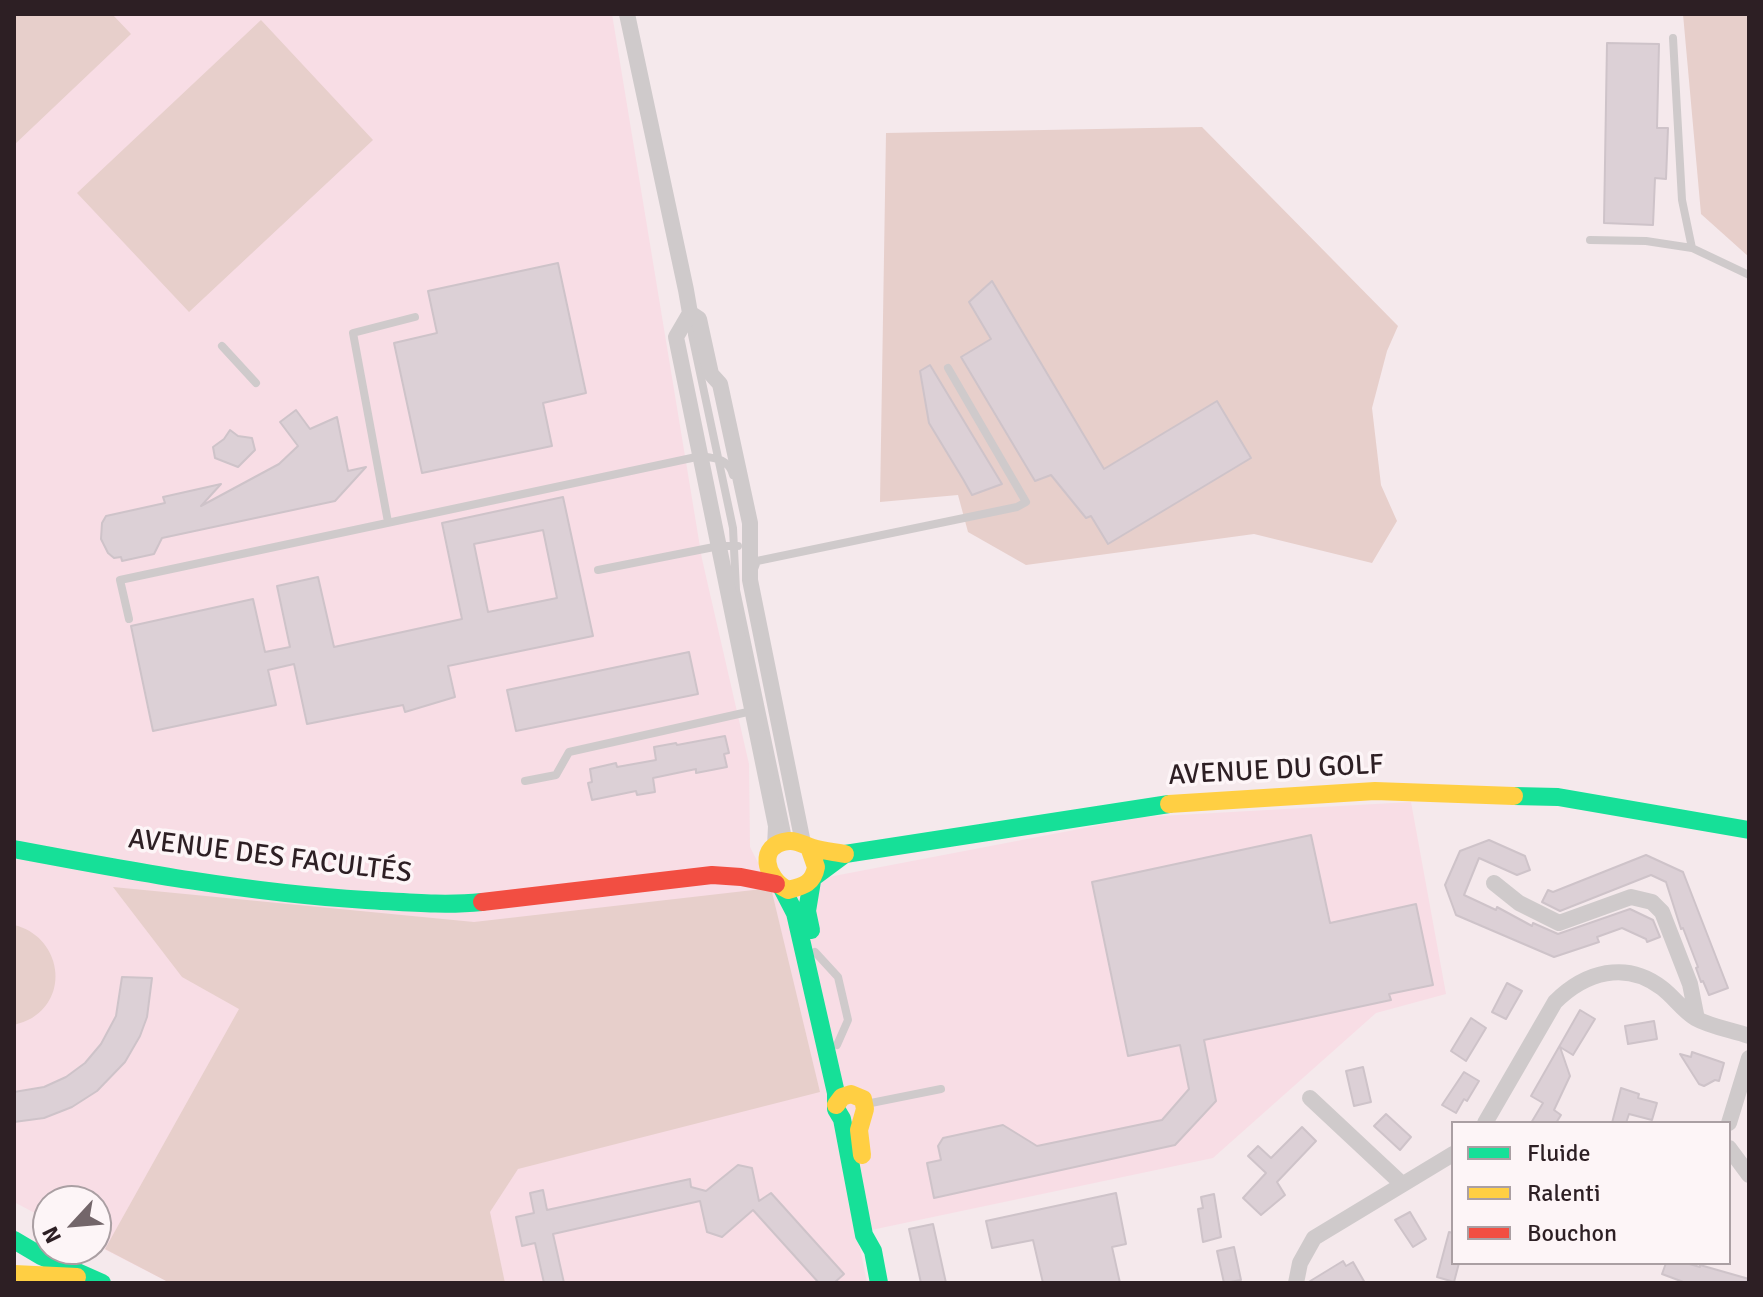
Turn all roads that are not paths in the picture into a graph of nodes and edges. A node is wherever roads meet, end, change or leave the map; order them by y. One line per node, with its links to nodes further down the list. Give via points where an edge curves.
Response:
1 (627, 14): 6 (street)
2 (1673, 38): 4 (lane, via 1682,200)
3 (1590, 240): 4 (lane)
4 (1692, 248): 5 (lane)
5 (1749, 275)
6 (698, 311): 11 (street, via 676,337); 12 (lane, via 692,335); 13 (street)
7 (415, 317): 14 (lane, via 353,333)
8 (222, 346): 10 (lane)
9 (948, 368): 17 (lane, via 1026,502 757,561)
10 (256, 383)
11 (701, 456): 12 (lane); 14 (lane); 15 (street)
12 (719, 458): 13 (lane, via 731,467); 15 (lane, via 733,528)
13 (748, 513): 17 (street)
14 (388, 522): 18 (lane, via 120,580)
15 (726, 546): 16 (lane); 17 (lane, via 743,548); 19 (street); 22 (lane)
16 (598, 570)
17 (750, 580): 22 (street)
18 (129, 619)
19 (753, 711): 20 (lane, via 569,752 556,775); 22 (street, via 776,826)
20 (525, 781)
21 (1749, 830): 24 (main road, AVENUE DU GOLF, via 1558,797 1375,791 1172,803)
22 (790, 846): 24 (main road); 25 (main road, AVENUE DES FACULTÉS); 26 (main road, via 816,861); 28 (main road, via 767,868)
23 (14, 849): 25 (main road, AVENUE DES FACULTÉS, via 190,882 429,903 461,904)
24 (845, 854): 26 (main road, AVENUE DU GOLF)
25 (712, 875): 28 (main road, AVENUE DES FACULTÉS)
26 (813, 879): 28 (main road, via 801,888); 34 (main road, via 807,911)
27 (1494, 883): 29 (street, via 1559,923 1631,897 1652,902 1662,912 1690,984)
28 (779, 886): 34 (main road, via 795,913 836,1093)
29 (1697, 1019): 30 (street); 35 (street, via 1638,974 1611,971 1589,976 1555,1002)
30 (1749, 1036)
31 (1749, 1058): 36 (street)
32 (941, 1089): 34 (lane)
33 (1310, 1098): 40 (street)
34 (851, 1108): 44 (main road, via 875,1223)
35 (1486, 1121)
36 (1730, 1121)
37 (1731, 1151): 39 (street)
38 (1451, 1155): 40 (street)
39 (1749, 1175)
40 (1402, 1184): 45 (street, via 1314,1238)
41 (14, 1240): 43 (main road)
42 (14, 1274): 43 (main road)
43 (96, 1280)
44 (879, 1283)
45 (1296, 1283)

